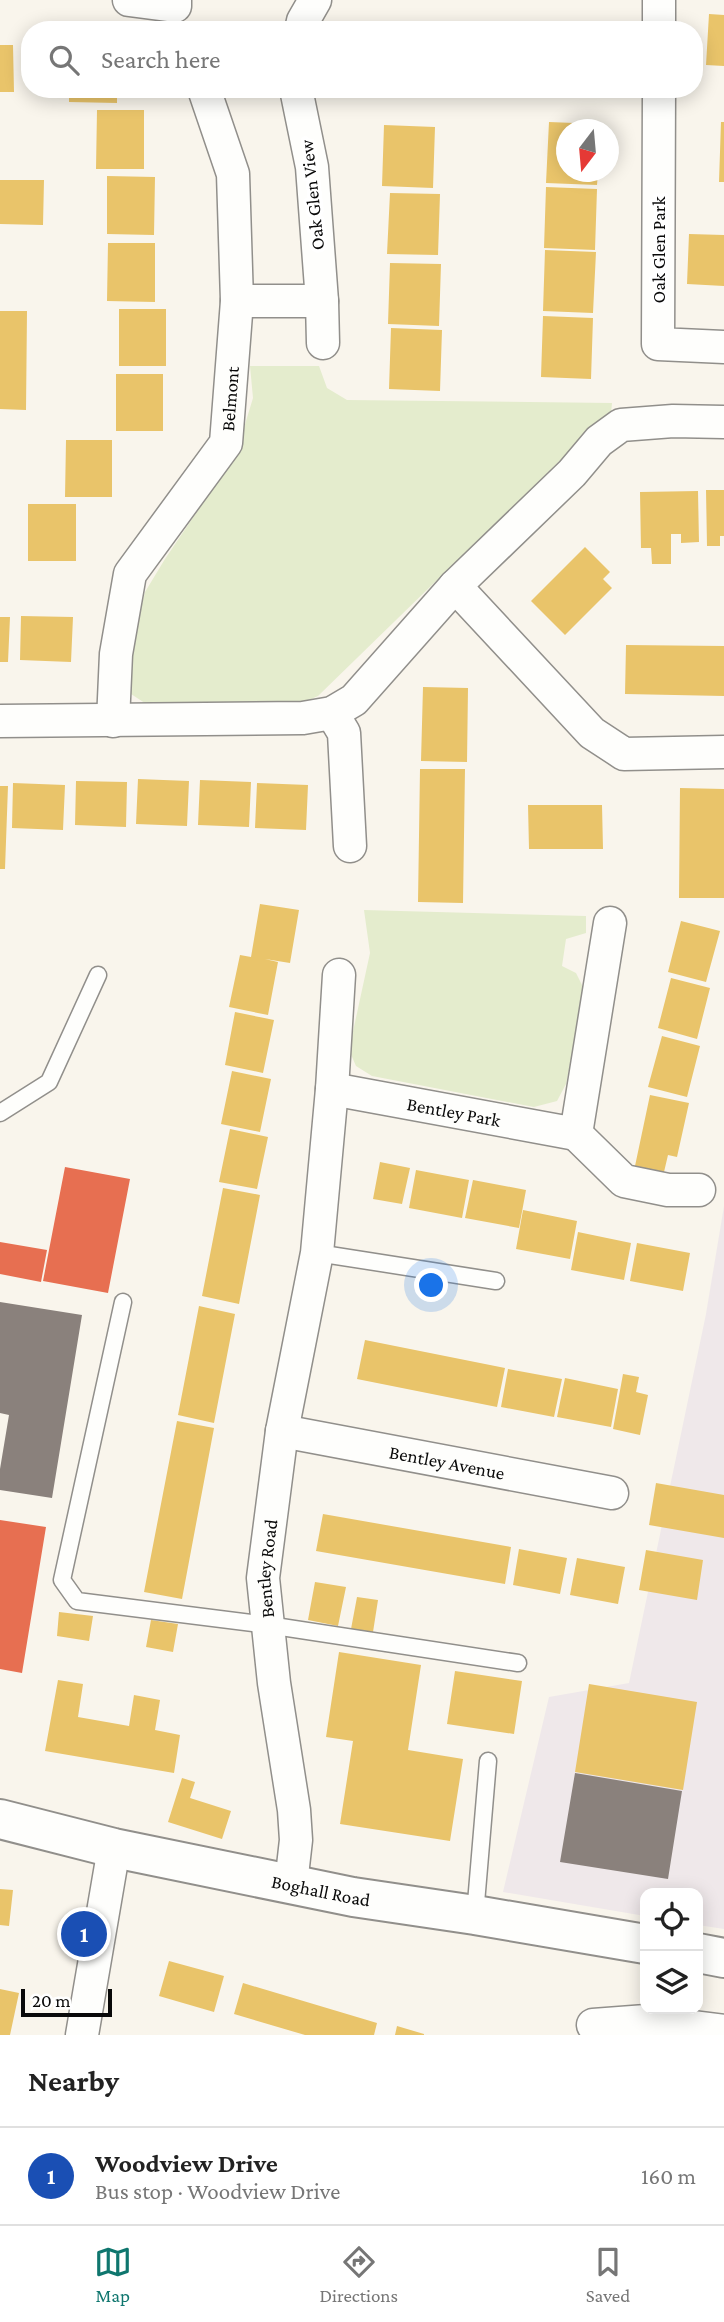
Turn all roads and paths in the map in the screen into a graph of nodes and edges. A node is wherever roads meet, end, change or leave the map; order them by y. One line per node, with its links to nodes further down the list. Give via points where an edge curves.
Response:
1 (129, 0): 4 (street)
2 (315, 0): 5 (street)
3 (659, 0): 6 (street)
4 (178, 12)
5 (303, 21)
6 (659, 21)
7 (207, 98): 10 (street, Belmont, via 233,174)
8 (298, 98): 11 (street, Oak Glen View, via 312,167)
9 (659, 98): 13 (street, Oak Glen Park, via 658,344)
10 (237, 301): 11 (street); 18 (street, Belmont, via 226,443 130,574 116,654)
11 (322, 301): 12 (street, Oak Glen View)
12 (323, 344)
13 (724, 347)
14 (724, 422): 15 (street, via 621,425 599,441)
15 (455, 586): 16 (street, via 354,699); 19 (street, via 592,733 624,754)
16 (332, 713): 18 (street, via 303,718); 20 (street, via 344,733)
17 (0, 721): 18 (street)
18 (113, 721)
19 (724, 752)
20 (350, 846)
21 (610, 923): 26 (street)
22 (98, 975): 25 (lane, via 49,1082)
23 (339, 975): 24 (street)
24 (332, 1089): 26 (street, Bentley Park); 28 (street)
25 (0, 1112)
26 (576, 1134): 27 (street, via 624,1181 668,1190)
27 (699, 1190)
28 (317, 1253): 29 (lane); 31 (street, Bentley Road)
29 (496, 1281)
30 (123, 1302): 33 (lane, via 62,1580 77,1601)
31 (282, 1430): 32 (street, Bentley Avenue); 33 (street, Bentley Road, via 263,1578)
32 (612, 1493)
33 (268, 1625): 34 (lane); 38 (street, Bentley Road, via 294,1810)
34 (518, 1663)
35 (488, 1761): 39 (lane)
36 (0, 1819): 37 (street, Boghall Road)
37 (114, 1848): 38 (street, Boghall Road); 45 (street)
38 (291, 1884): 39 (street, Boghall Road)
39 (475, 1915): 40 (street, Boghall Road)
40 (640, 1943)
41 (703, 1954): 42 (street)
42 (724, 1958)
43 (593, 2025): 44 (street, via 646,2021)
44 (724, 2031)
45 (82, 2035)

